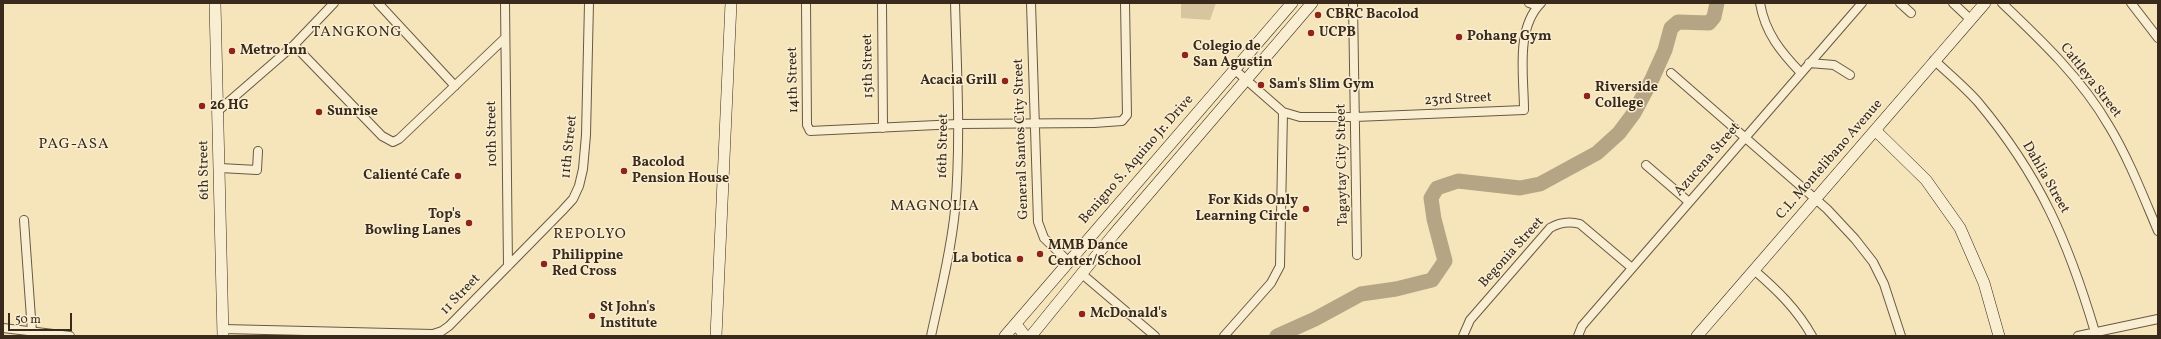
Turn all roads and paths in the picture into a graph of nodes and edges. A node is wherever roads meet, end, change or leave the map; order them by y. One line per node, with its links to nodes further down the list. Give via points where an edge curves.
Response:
1 (215, 3): 37 (street, 6th Street)
2 (334, 3): 28 (street)
3 (378, 3): 36 (street)
4 (505, 3): 26 (street, 10th Street)
5 (589, 3): 58 (street, 11th Street, via 586,135 579,186 573,199)
6 (731, 3): 70 (street)
7 (806, 3): 42 (street, 14th Street, via 808,129 810,131)
8 (882, 3): 42 (street, 15th Street)
9 (955, 3): 40 (street, 16th Street)
10 (1031, 3): 41 (street, General Santos City Street)
11 (1125, 3): 41 (street, via 1125,119 1118,122)
12 (1292, 3): 31 (street, Benigno S. Aquino Jr. Drive)
13 (1312, 3): 35 (street)
14 (1353, 3): 39 (street, Tagaytay City Street)
15 (1529, 3): 23 (street)
16 (1760, 3): 33 (street, via 1769,34 1782,53)
17 (1862, 3): 30 (street, Azucena Street)
18 (1900, 3): 24 (street)
19 (1953, 3): 25 (street)
20 (1984, 3): 25 (street, C.L. Montelibano Avenue)
21 (2002, 3): 54 (street, Cattleya Street, via 2036,35 2077,81 2109,126 2137,181)
22 (2131, 3): 27 (street)
23 (1540, 5): 39 (street, 23rd Street, via 1526,25 1524,36 1524,110)
24 (1911, 13)
25 (1970, 19): 29 (street, C.L. Montelibano Avenue)
26 (505, 38): 36 (street); 58 (street, 10th Street)
27 (2158, 38)
28 (294, 45): 36 (street, via 382,136 393,142); 37 (street)
29 (1934, 60): 43 (street, C.L. Montelibano Avenue); 67 (street, Dahlia Street, via 1977,101 2036,183 2058,225 2077,273)
30 (1809, 63): 33 (street, Azucena Street); 34 (street, via 1834,65)
31 (1235, 70): 35 (street); 44 (street, Benigno S. Aquino Jr. Drive)
32 (1671, 73): 45 (street)
33 (1801, 73): 45 (street, Azucena Street)
34 (1850, 75)
35 (1247, 80): 38 (street); 46 (street)
36 (456, 86)
37 (218, 110): 49 (street, 6th Street)
38 (1283, 112): 39 (street, 23rd Street, via 1300,117); 76 (street, via 1280,266 1271,283)
39 (1354, 118): 56 (street, Tagaytay City Street)
40 (958, 124): 41 (street); 42 (street); 71 (street, 16th Street, via 953,230)
41 (1034, 124): 57 (street, General Santos City Street, via 1040,230 1044,238)
42 (883, 128)
43 (1876, 131): 50 (street, C.L. Montelibano Avenue); 82 (street, via 1926,180 1960,228 1984,283)
44 (1181, 132): 46 (street); 53 (street, Benigno S. Aquino Jr. Drive)
45 (1745, 138): 50 (street); 51 (street, Azucena Street)
46 (1193, 143): 55 (street)
47 (258, 151): 49 (street, via 256,171)
48 (1646, 165): 51 (street)
49 (220, 168): 66 (street, 6th Street)
50 (1815, 199): 60 (street, C.L. Montelibano Avenue); 81 (street, via 1856,239 1872,262 1884,284)
51 (1689, 202): 59 (street, Azucena Street)
52 (24, 220): 65 (street)
53 (1102, 224): 55 (street); 57 (street, Benigno S. Aquino Jr. Drive)
54 (2158, 231)
55 (1114, 234): 61 (street)
56 (1358, 255)
57 (1069, 262): 63 (street, Benigno S. Aquino Jr. Drive)
58 (508, 266): 68 (street, 11 Street, via 442,331)
59 (1632, 268): 77 (street, Begonia Street, via 1580,224 1557,224 1550,228 1470,320); 78 (street, Azucena Street, via 1582,326)
60 (1754, 270): 79 (street, C.L. Montelibano Avenue); 80 (street, via 1780,292)
61 (1082, 274): 74 (street); 75 (street)
62 (2158, 319): 67 (street)
63 (1016, 324): 72 (street, Benigno S. Aquino Jr. Drive); 73 (street)
64 (3, 328): 65 (street)
65 (32, 332): 69 (street)
66 (223, 332): 68 (street, 11 Street)
67 (2095, 332): 83 (street)
68 (337, 334)
69 (70, 336)
70 (716, 336)
71 (931, 336)
72 (1005, 336)
73 (1025, 336)
74 (1031, 336)
75 (1155, 336)
76 (1224, 336)
77 (1463, 336)
78 (1578, 336)
79 (1697, 336)
80 (1812, 336)
81 (1901, 336)
82 (1999, 336)
83 (2078, 336)

